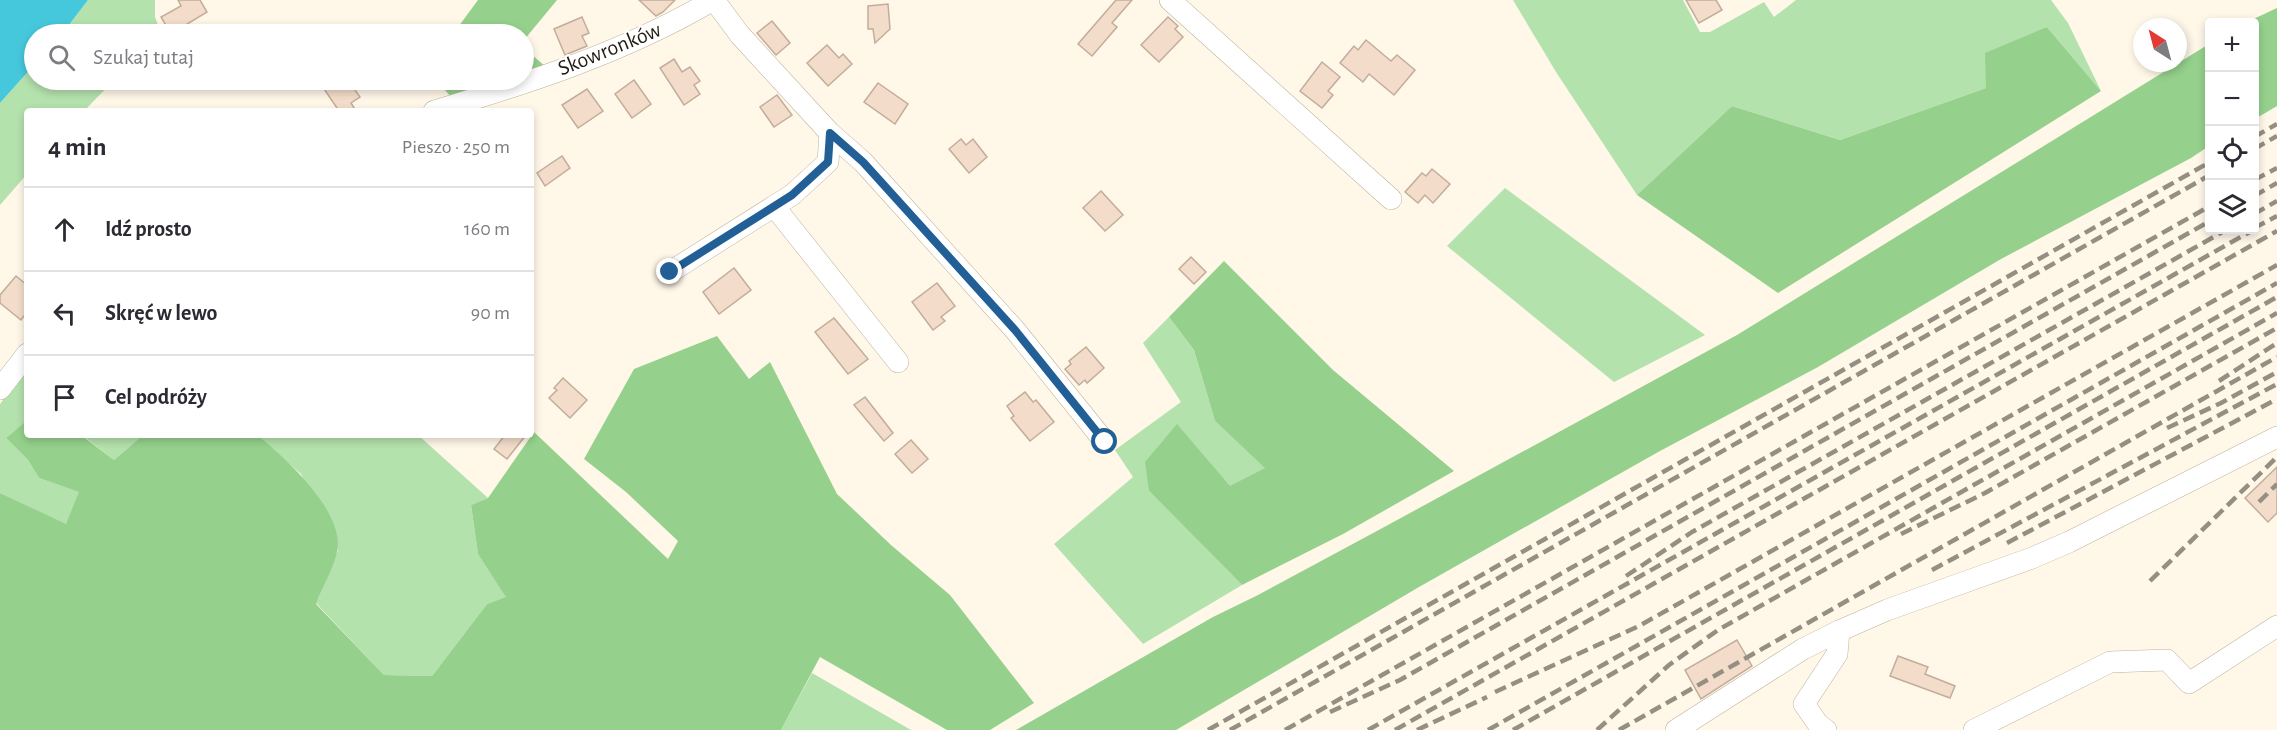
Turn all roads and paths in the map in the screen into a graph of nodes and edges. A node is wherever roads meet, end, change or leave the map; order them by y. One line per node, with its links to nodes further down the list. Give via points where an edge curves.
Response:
1 (714, 0): 3 (street, Skowronków, via 624,46); 6 (street, via 740,35)
2 (1170, 0): 7 (street)
3 (534, 78)
4 (501, 90): 5 (street, Skowronków)
5 (444, 108)
6 (830, 133): 8 (street, via 828,162); 14 (street, via 863,162 1015,330)
7 (1391, 199)
8 (776, 205): 9 (street); 11 (street)
9 (670, 272)
10 (24, 358): 12 (street)
11 (898, 362)
12 (0, 389)
13 (2277, 437): 16 (street, via 2060,546)
14 (1105, 442)
15 (2277, 626): 19 (street, via 2189,682 2167,660 2110,662)
16 (1839, 631): 17 (street, via 1803,649); 18 (street, via 1837,654 1804,704)
17 (1676, 730)
18 (1826, 730)
19 (1974, 730)

